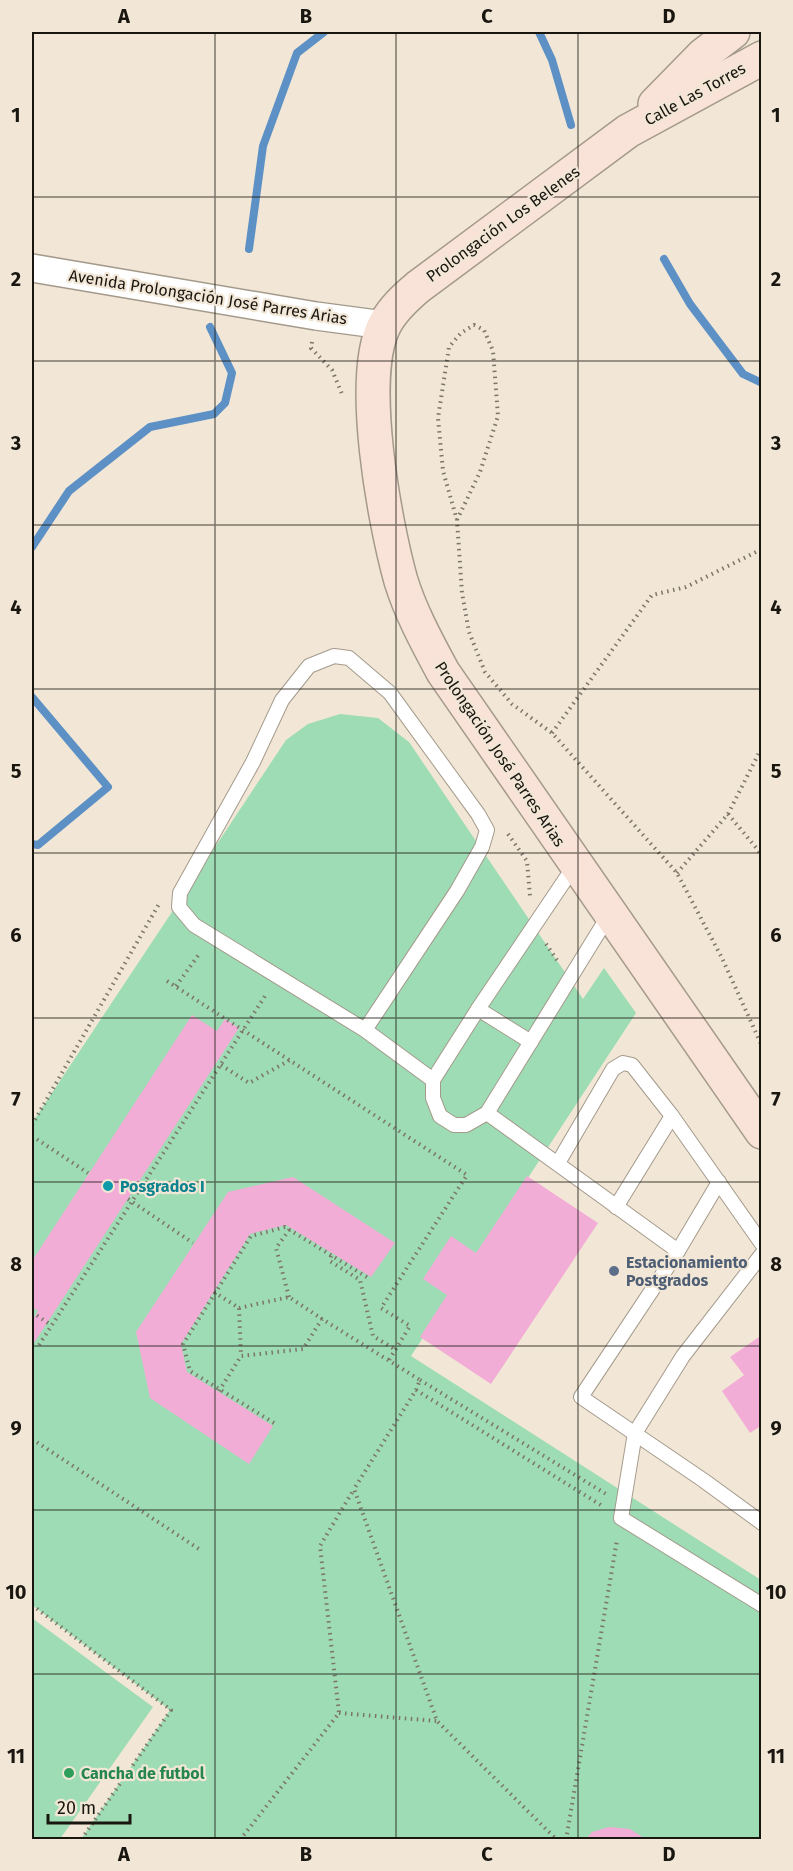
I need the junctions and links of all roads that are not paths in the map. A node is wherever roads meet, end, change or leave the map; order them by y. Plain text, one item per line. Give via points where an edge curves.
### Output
1 (733, 32) edge
2 (706, 56) edge
3 (762, 58) edge
4 (628, 131) joint
5 (32, 268) edge
6 (384, 325) junction
7 (575, 865) junction
8 (609, 915) junction
9 (478, 1009) junction
10 (365, 1030) junction
11 (531, 1042) junction
12 (433, 1080) junction
13 (487, 1113) junction
14 (672, 1116) junction
15 (762, 1132) edge
16 (558, 1163) junction
17 (719, 1182) junction
18 (616, 1207) junction
19 (762, 1244) edge
20 (678, 1251) junction
21 (762, 1254) edge
22 (635, 1433) junction
23 (762, 1523) edge
24 (762, 1605) edge

1 - 2 main road, Calle Las Torres
2 - 3 main road, Calle Las Torres
2 - 4 main road, Calle Las Torres
4 - 6 main road, Prolongación Los Belenes via 418,286 399,303
5 - 6 street, Avenida Prolongación José Parres Arias
6 - 7 main road, Prolongación José Parres Arias via 376,352 373,386 377,453 386,515 417,625 443,672
7 - 8 main road, Prolongación José Parres Arias
7 - 9 lane
8 - 11 lane
8 - 15 main road, Prolongación José Parres Arias
9 - 11 lane
9 - 12 lane
10 - 10 lane via 194,925 179,907 180,893 253,762 282,700 309,666 334,656 349,658 390,693 487,830 457,891
10 - 12 lane
11 - 13 lane
12 - 13 lane via 433,1098 440,1116 454,1125 466,1125
13 - 16 lane
14 - 16 lane via 632,1065 622,1063 613,1069
14 - 17 lane
14 - 18 lane
16 - 18 lane
17 - 19 lane
17 - 20 lane
18 - 20 lane
20 - 22 lane via 581,1397
21 - 22 lane via 683,1356
22 - 23 lane
22 - 24 lane via 622,1511

